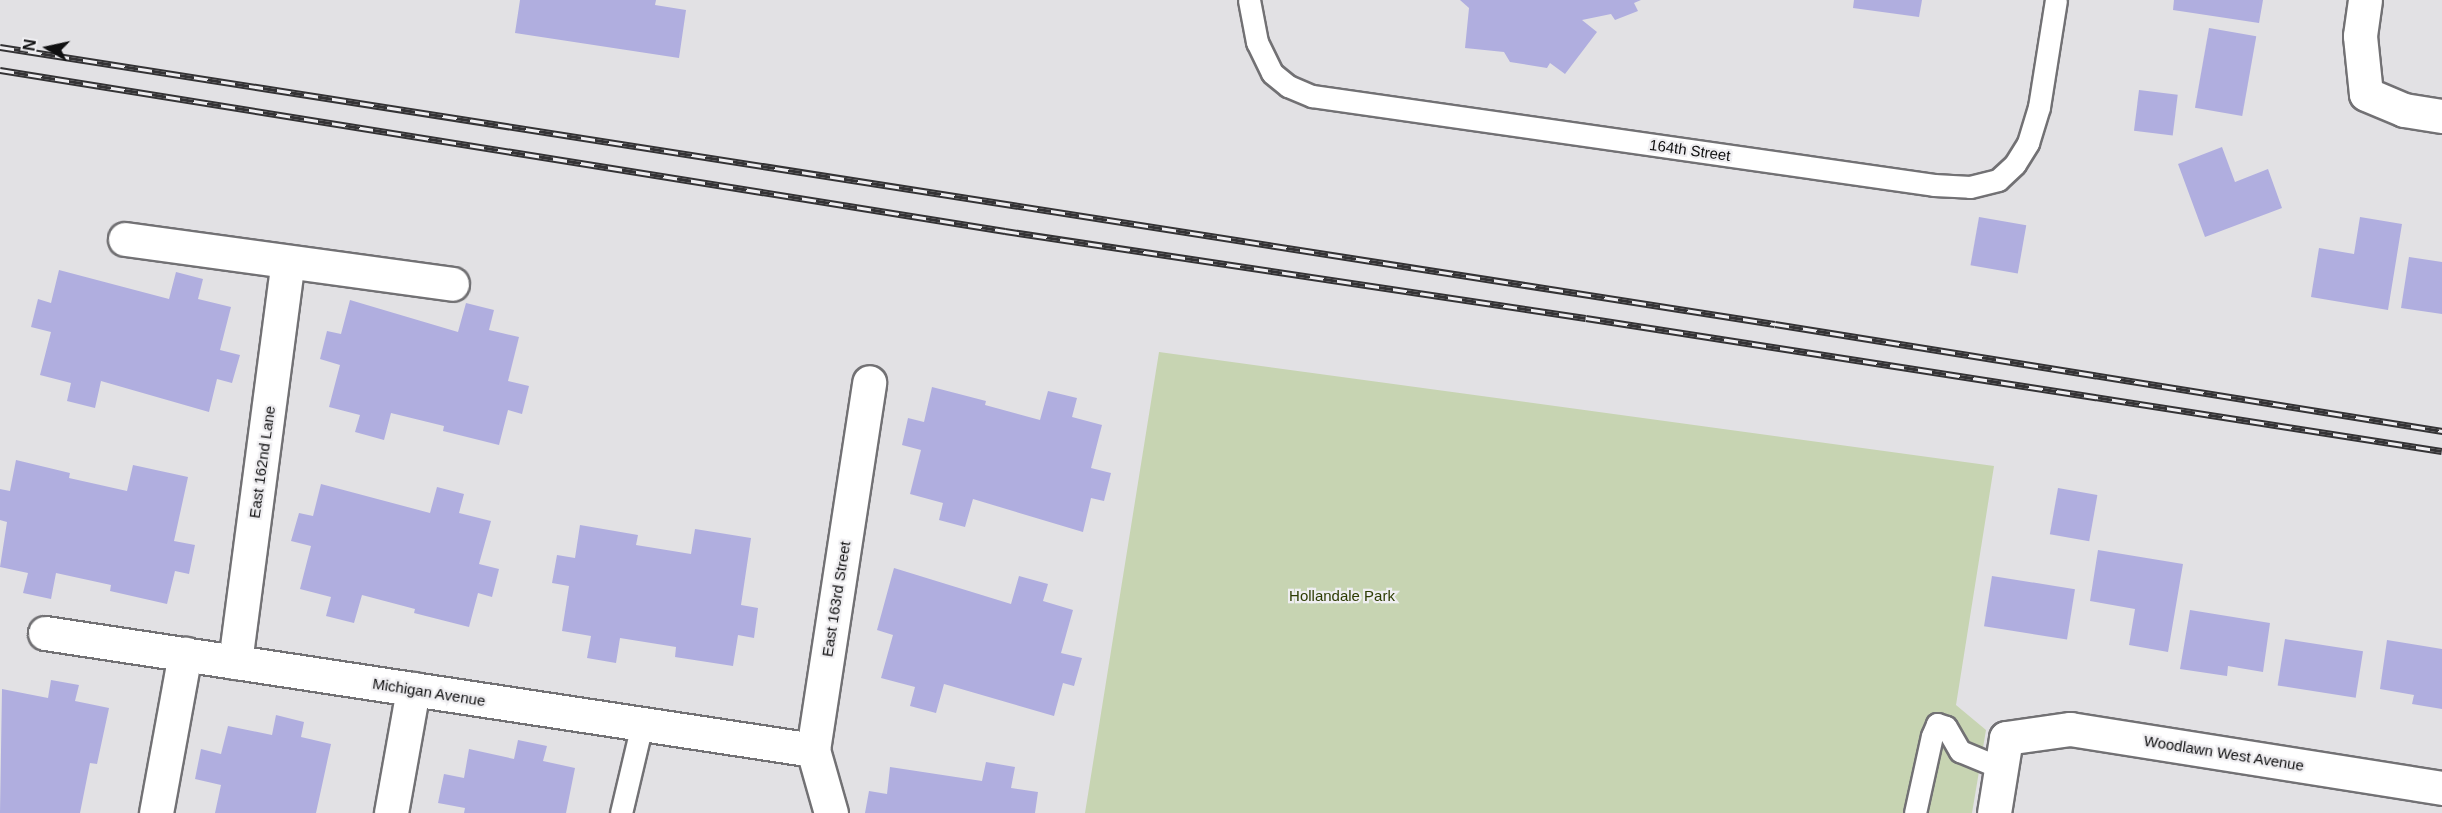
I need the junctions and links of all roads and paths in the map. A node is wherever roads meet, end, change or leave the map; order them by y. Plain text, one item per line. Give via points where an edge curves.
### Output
1 (1249, 0) edge
2 (2056, 0) edge
3 (2365, 0) edge
4 (2442, 116) edge
5 (125, 239) dead end
6 (288, 262) junction
7 (452, 284) dead end
8 (869, 382) dead end
9 (45, 633) dead end
10 (185, 654) junction
11 (235, 662) junction
12 (413, 689) junction
13 (642, 724) junction
14 (813, 750) junction
15 (2003, 753) junction
16 (2442, 788) edge
17 (156, 813) edge
18 (391, 813) edge
19 (621, 813) edge
20 (831, 813) edge
21 (1916, 813) edge
22 (1994, 813) edge

1 - 2 lane, 164th Street via 1257,42 1272,73 1288,86 1312,96 1970,187 1998,180 2015,164 2028,143 2039,107
3 - 4 street via 2360,36 2366,94 2404,110
5 - 6 street
6 - 7 street
6 - 11 street, East 162nd Lane
8 - 14 street, East 163rd Street
9 - 10 street, Michigan Avenue
10 - 11 street, Michigan Avenue
10 - 17 street
11 - 12 street, Michigan Avenue
12 - 13 street, Michigan Avenue
12 - 18 street
13 - 14 street, Michigan Avenue
13 - 19 lane
14 - 20 street, East 163rd Street
15 - 16 street, Woodlawn West Avenue via 2070,729
15 - 21 lane via 1960,751 1946,727 1937,723
15 - 22 street

